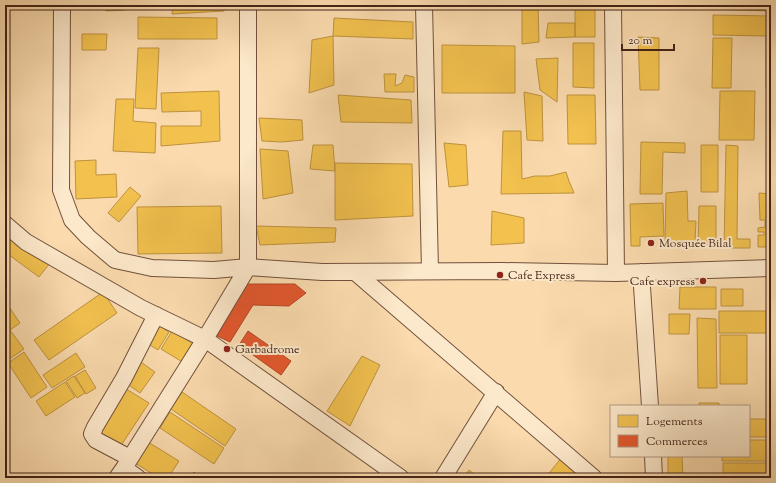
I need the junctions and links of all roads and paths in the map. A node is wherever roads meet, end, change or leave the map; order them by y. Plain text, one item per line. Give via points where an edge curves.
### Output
1 (62, 5) edge
2 (248, 5) edge
3 (424, 5) edge
4 (613, 5) edge
5 (5, 224) edge
6 (248, 267) junction
7 (771, 268) edge
8 (430, 271) junction
9 (355, 272) junction
10 (641, 272) junction
11 (616, 273) junction
12 (156, 315) junction
13 (205, 340) junction
14 (496, 392) junction
15 (650, 405) edge
16 (653, 457) edge
17 (124, 468) edge
18 (138, 478) edge
19 (401, 478) edge
20 (442, 478) edge
21 (594, 478) edge
22 (654, 478) edge

1 - 6 street via 61,190 72,220 115,260 152,268 214,270
2 - 6 street
3 - 8 street
4 - 11 street
5 - 12 street via 26,242
6 - 9 street
6 - 13 street
7 - 10 street
8 - 9 street
8 - 11 street
9 - 14 street
10 - 11 street
10 - 15 street
12 - 13 street
12 - 17 street via 92,434
13 - 17 street
13 - 19 street
14 - 20 street
14 - 21 street
16 - 22 street
17 - 18 street

